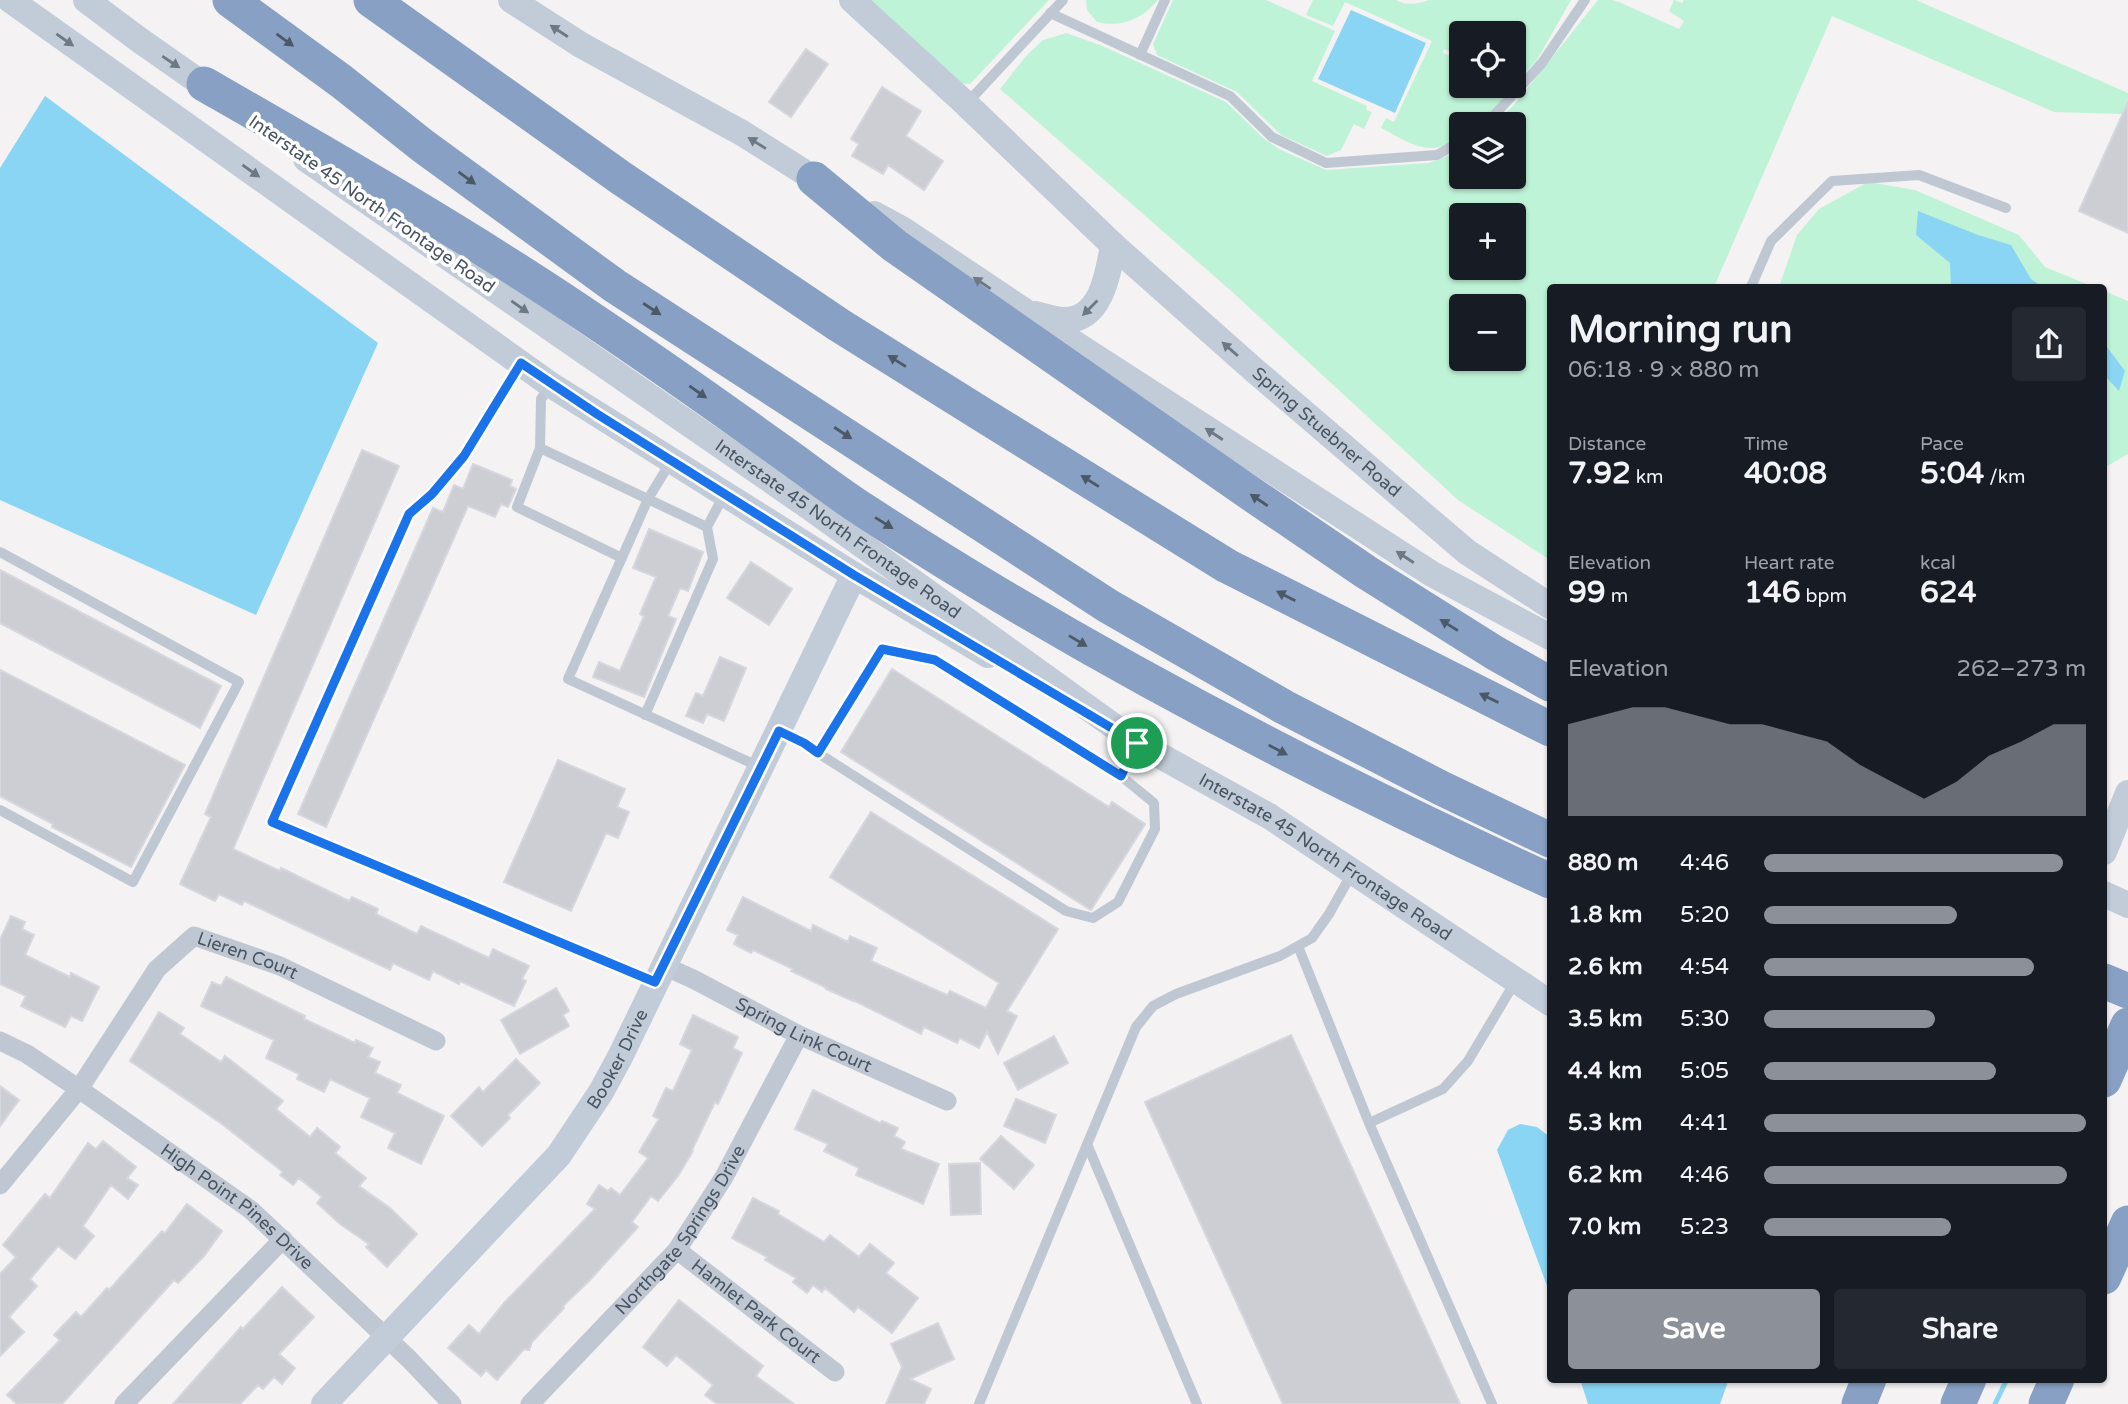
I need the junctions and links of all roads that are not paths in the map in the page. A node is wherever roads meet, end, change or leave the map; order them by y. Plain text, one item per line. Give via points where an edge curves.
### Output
1 (3, 0) edge
2 (10, 0) edge
3 (86, 0) edge
4 (230, 0) edge
5 (371, 0) edge
6 (511, 0) edge
7 (852, 0) edge
8 (1063, 0) edge
9 (1165, 0) edge
10 (1585, 0) edge
11 (0, 5) edge
12 (1050, 13) junction
13 (1140, 55) junction
14 (204, 84) junction
15 (966, 104) junction
16 (1497, 112) edge
17 (1449, 148) edge
18 (814, 180) junction
19 (2007, 208) dead end
20 (1113, 246) junction
21 (1752, 284) edge
22 (1026, 312) junction
23 (521, 363) junction
24 (551, 384) junction
25 (540, 448) junction
26 (671, 461) junction
27 (724, 494) junction
28 (648, 499) junction
29 (707, 527) junction
30 (0, 552) edge
31 (622, 558) junction
32 (854, 575) junction
33 (1547, 604) edge
34 (1547, 636) edge
35 (1547, 682) edge
36 (645, 715) junction
37 (1547, 727) edge
38 (779, 731) junction
39 (1137, 743) junction
40 (818, 753) junction
41 (761, 767) junction
42 (1121, 776) junction
43 (2128, 793) edge
44 (0, 810) edge
45 (2117, 820) junction
46 (1547, 839) edge
47 (2128, 844) edge
48 (2107, 845) edge
49 (1352, 872) junction
50 (1547, 880) edge
51 (2107, 895) edge
52 (2128, 905) edge
53 (1298, 946) junction
54 (659, 974) junction
55 (1516, 981) junction
56 (2107, 982) edge
57 (2128, 992) edge
58 (1547, 1001) edge
59 (2128, 1025) edge
60 (799, 1035) junction
61 (0, 1041) edge
62 (436, 1041) dead end
63 (2107, 1075) edge
64 (2107, 1084) edge
65 (79, 1089) junction
66 (2128, 1094) edge
67 (947, 1101) dead end
68 (1369, 1123) junction
69 (1087, 1144) junction
70 (0, 1185) edge
71 (2128, 1223) edge
72 (2107, 1238) edge
73 (283, 1239) junction
74 (2128, 1247) edge
75 (677, 1250) junction
76 (2107, 1270) edge
77 (387, 1337) junction
78 (835, 1373) dead end
79 (1867, 1383) edge
80 (1967, 1383) edge
81 (2055, 1383) edge
82 (124, 1404) edge
83 (324, 1404) edge
84 (452, 1404) edge
85 (530, 1404) edge
86 (979, 1404) edge
87 (1198, 1404) edge
88 (1492, 1404) edge
89 (1859, 1404) edge
90 (1958, 1404) edge
91 (2046, 1404) edge

1 - 11 lane
2 -> 23 main road
3 -> 14 main road, Interstate 45 North Frontage Road
4 -> 46 highway via 615,286 1108,606 1283,707
37 -> 5 highway via 1227,566 994,422 621,178
18 -> 6 main road via 742,133 581,45
7 - 15 main road, Spring Stuebner Road
8 - 12 lane
9 - 13 lane
10 - 16 lane via 1542,63
12 - 13 lane
12 - 15 lane
13 - 17 lane via 1230,96 1272,138 1326,163 1437,155
14 -> 39 main road, Interstate 45 North Frontage Road via 812,509
14 -> 50 highway via 461,234 579,310 863,509 1112,661 1292,758
15 - 20 main road, Spring Stuebner Road
22 -> 18 main road via 905,231
35 -> 18 highway via 1366,572 1255,497 895,246
19 - 21 lane via 1919,175 1832,181 1771,241
20 -> 22 main road via 1099,297 1085,314 1062,320
33 -> 20 main road, Spring Stuebner Road via 1466,552
34 -> 22 main road via 1432,574
23 - 24 main road
23 - 54 lane via 464,456 409,514 272,822
24 - 25 lane via 541,399
24 - 26 main road
25 - 28 lane
25 - 31 lane via 517,507
26 - 27 main road
26 - 28 lane
27 - 29 lane
27 - 32 main road
28 - 29 lane
28 - 31 lane
29 - 36 lane via 713,559
30 - 44 lane via 239,682 132,882
31 - 36 lane via 568,679
32 - 38 main road, Booker Drive
32 - 39 main road
36 - 41 lane
38 - 40 lane
38 - 41 main road, Booker Drive
39 - 42 lane
39 - 49 main road, Interstate 45 North Frontage Road via 1269,816
40 - 42 lane via 882,649 935,660
40 - 42 lane via 1066,911 1093,918 1118,902 1155,830 1154,803
41 - 54 main road, Booker Drive
43 - 45 main road
45 - 47 main road
45 - 48 main road
49 - 53 lane via 1312,938
49 - 55 main road, Interstate 45 North Frontage Road
51 - 52 main road
53 - 68 lane
53 - 69 lane via 1153,1006 1136,1027
54 - 60 street, Spring Link Court via 693,979
54 - 77 main road, Booker Drive via 601,1093 559,1155
55 - 58 main road, Interstate 45 North Frontage Road
55 - 68 lane via 1468,1061 1443,1089
56 - 57 highway
59 - 63 highway
60 - 67 street, Spring Link Court
60 - 75 street, Northgate Springs Drive via 724,1177
61 - 65 street, High Point Pines Drive
62 - 65 street, Lieren Court via 280,966 194,936 158,969
64 - 66 highway
65 - 70 street
65 - 73 street, High Point Pines Drive via 251,1210
68 - 88 lane
69 - 86 lane
69 - 87 lane
71 - 76 highway
72 - 74 main road
73 - 77 street, High Point Pines Drive
73 - 82 street
75 - 78 street, Hamlet Park Court
75 - 85 street, Northgate Springs Drive
77 - 83 main road, Booker Drive
77 - 84 street, High Point Pines Drive
79 - 89 highway
80 - 90 highway
81 - 91 highway

